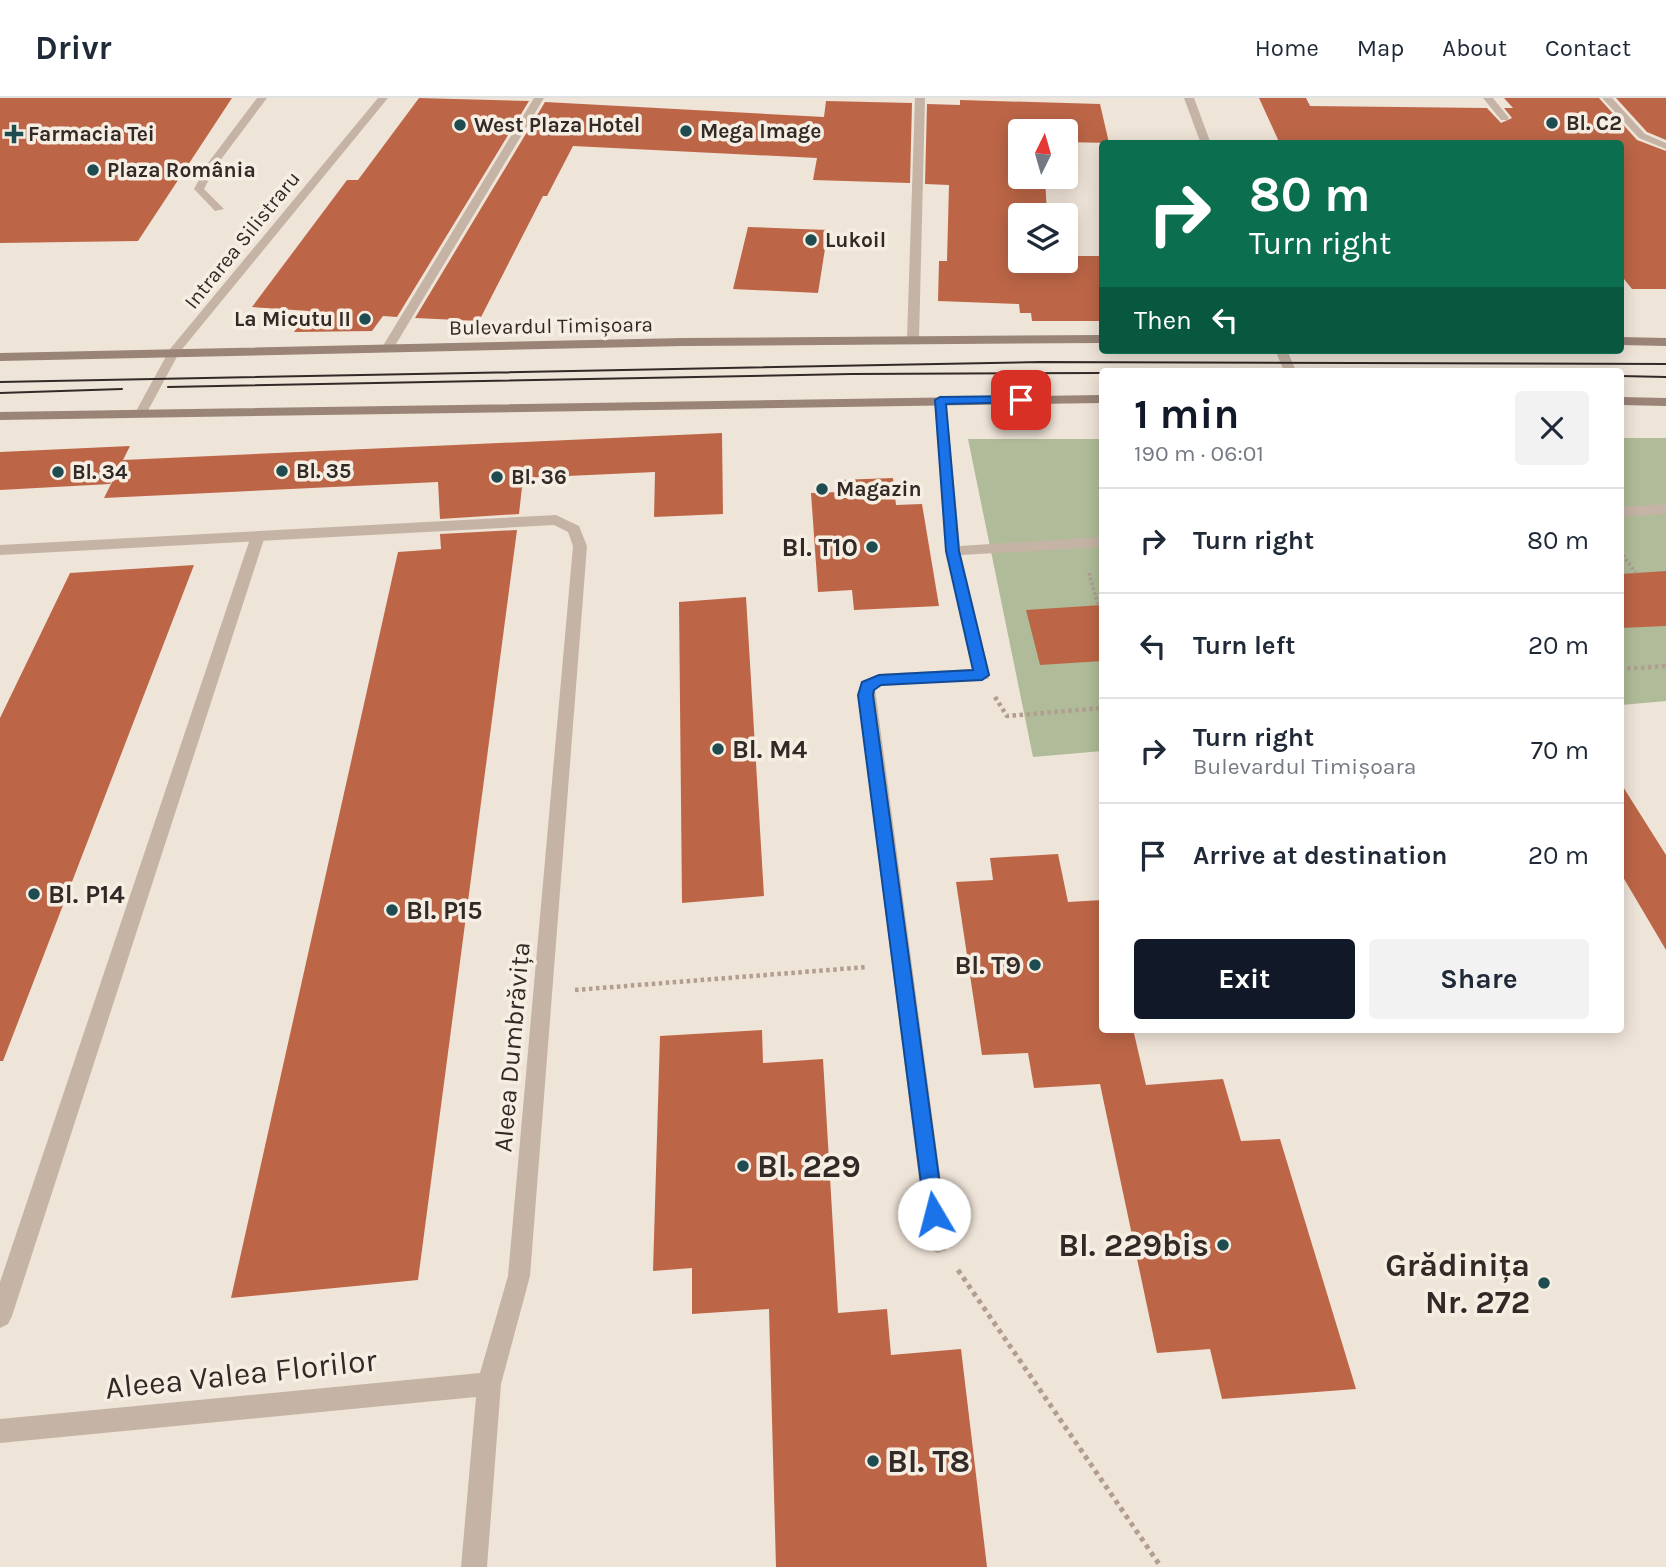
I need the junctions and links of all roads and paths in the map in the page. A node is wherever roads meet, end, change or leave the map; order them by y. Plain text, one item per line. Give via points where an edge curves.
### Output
1 (262, 98) edge
2 (383, 98) edge
3 (539, 98) edge
4 (920, 98) edge
5 (1189, 98) edge
6 (1488, 98) edge
7 (1607, 98) edge
8 (1504, 118) dead end
9 (1205, 140) edge
10 (1666, 146) edge
11 (219, 209) dead end
12 (1099, 339) edge
13 (913, 340) junction
14 (1624, 341) edge
15 (1666, 342) edge
16 (387, 349) junction
17 (174, 352) junction
18 (0, 357) edge
19 (1099, 399) edge
20 (940, 400) junction
21 (1624, 401) edge
22 (1666, 402) edge
23 (141, 413) junction
24 (0, 416) edge
25 (1666, 509) edge
26 (1624, 512) edge
27 (258, 536) junction
28 (1099, 542) edge
29 (0, 550) edge
30 (953, 551) junction
31 (1624, 556) edge
32 (1636, 573) dead end
33 (1666, 666) edge
34 (1624, 669) edge
35 (982, 675) junction
36 (1099, 709) edge
37 (901, 964) junction
38 (543, 992) junction
39 (938, 1242) joint
40 (0, 1316) edge
41 (489, 1384) junction
42 (0, 1431) edge
43 (474, 1567) edge
44 (1161, 1567) edge

1 - 11 street via 211,164 200,188
2 - 17 street, Intrarea Silistraru
3 - 16 street
4 - 13 street
5 - 9 street
6 - 8 street
7 - 10 street via 1642,136
12 - 13 main road, Bulevardul Timișoara
13 - 16 main road, Bulevardul Timișoara
14 - 15 main road
16 - 17 main road, Bulevardul Timișoara
17 - 18 main road, Bulevardul Timișoara
17 - 23 street, Intrarea Silistraru
19 - 20 main road
20 - 23 main road
20 - 30 street
21 - 22 main road
23 - 24 main road
25 - 26 street
27 - 29 street
27 - 38 street, Aleea Dumbrăvița via 556,520 574,529 580,546
27 - 40 street
28 - 30 street
30 - 35 street
31 - 32 path
33 - 34 path
35 - 36 path via 1007,716
35 - 37 street via 879,680 867,686
37 - 38 path
37 - 39 street
38 - 41 street, Aleea Dumbrăvița via 519,1276
39 - 44 path
41 - 42 street, Aleea Valea Florilor
41 - 43 street, Aleea Dumbrăvița

